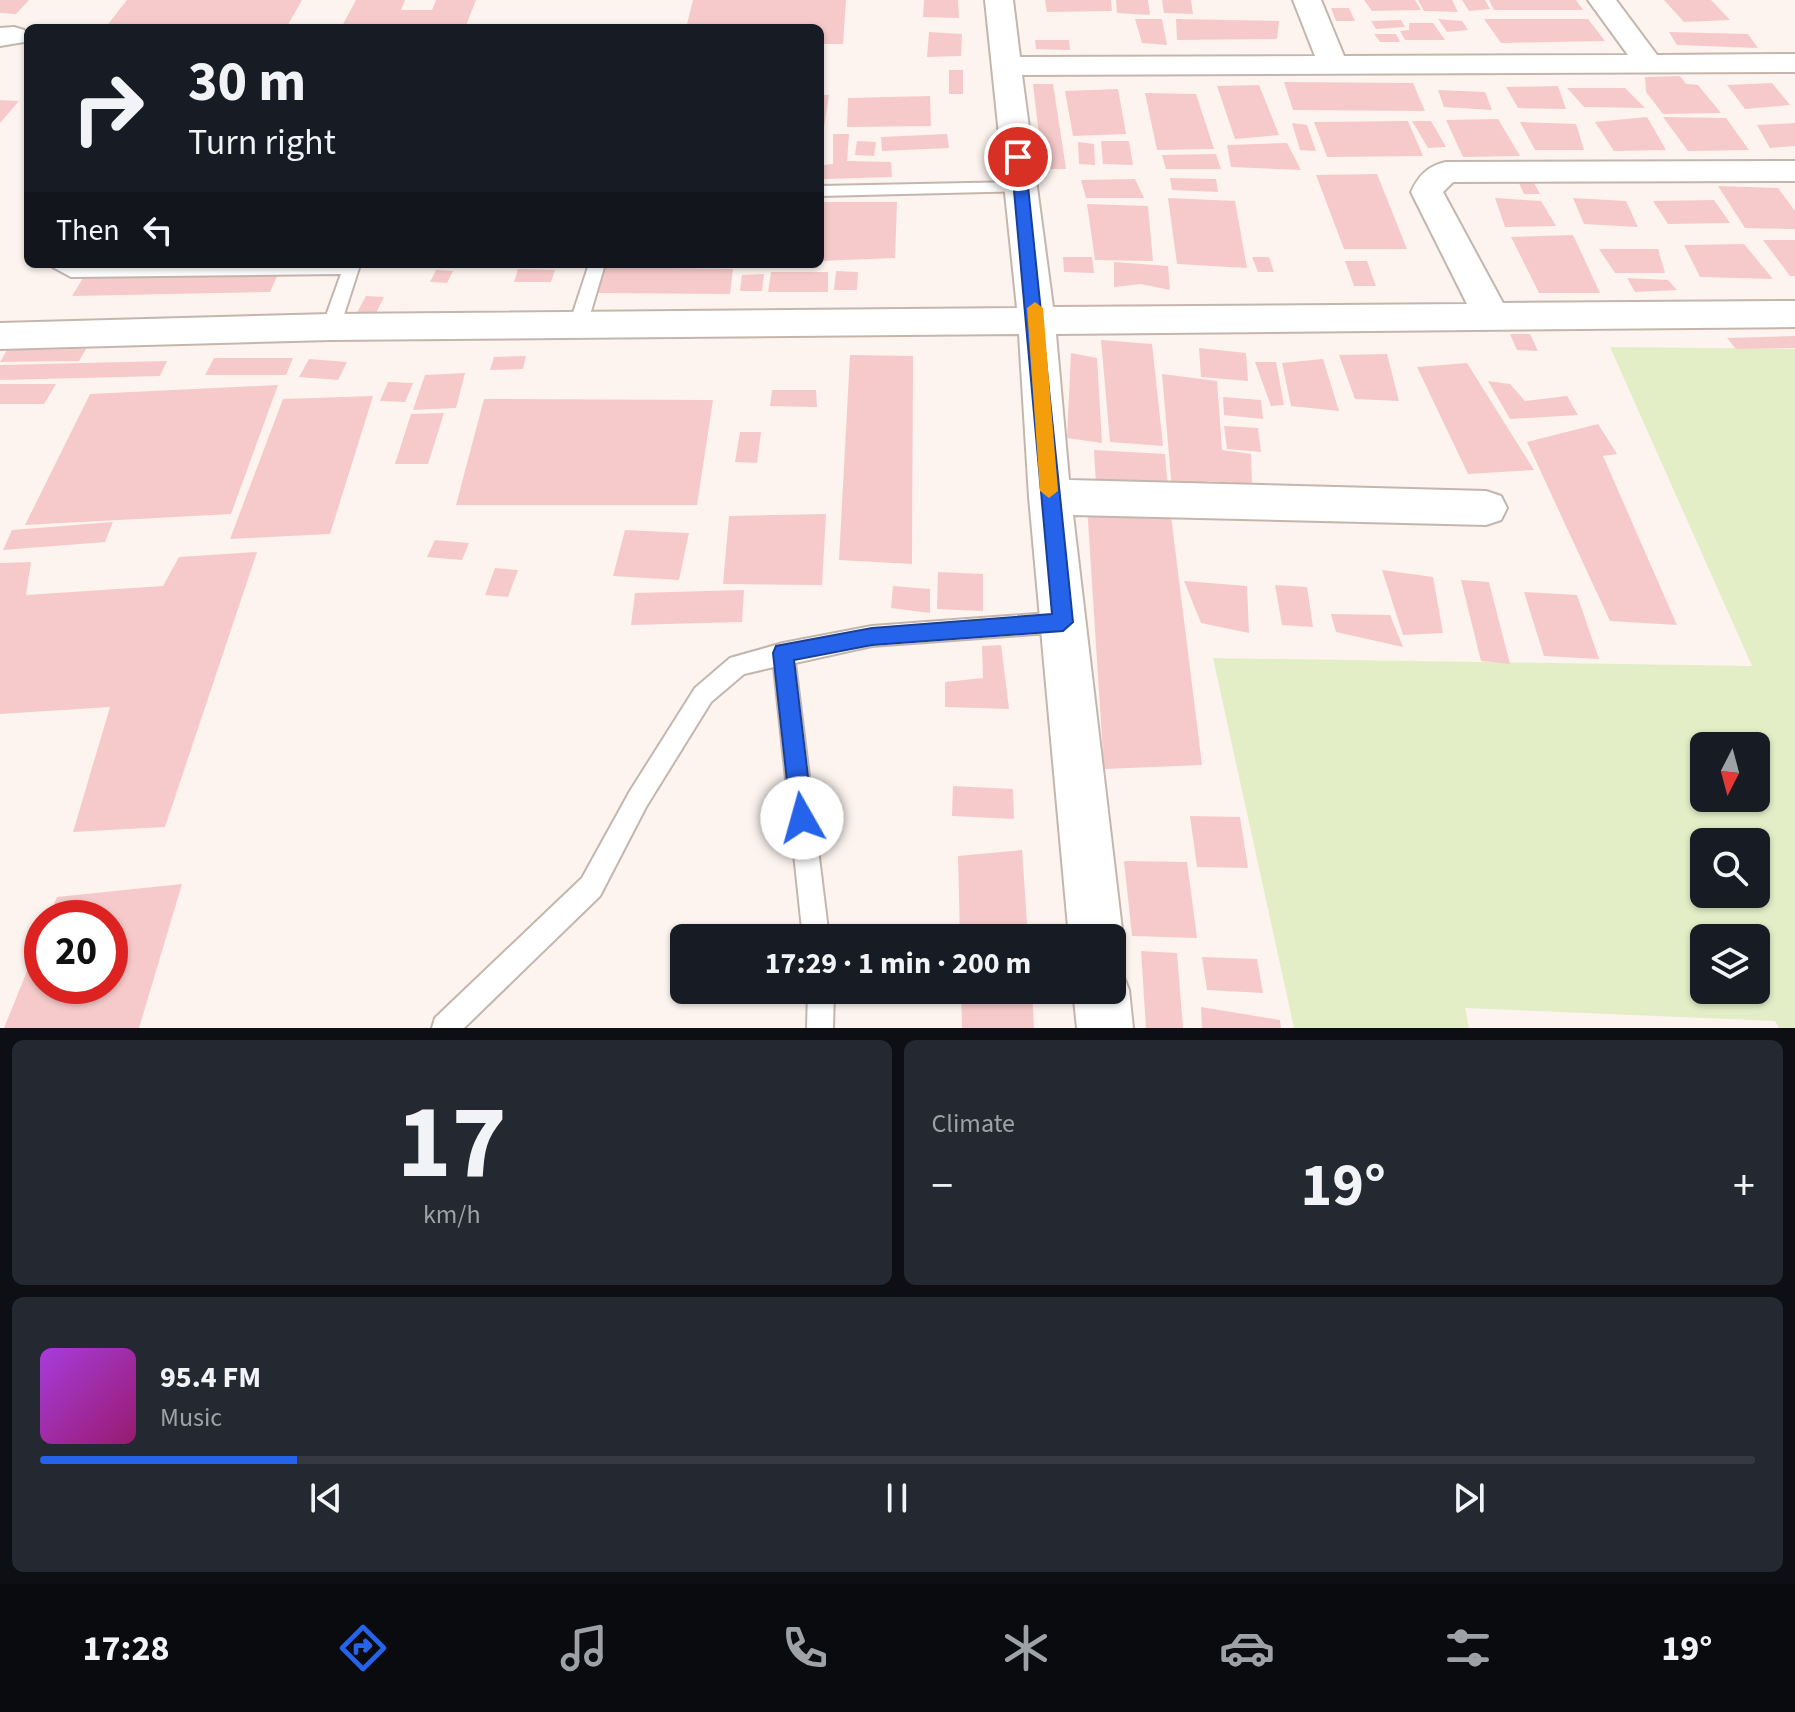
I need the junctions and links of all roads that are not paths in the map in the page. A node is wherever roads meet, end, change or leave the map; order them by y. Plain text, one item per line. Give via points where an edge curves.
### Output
1 (999, 0) edge
2 (1307, 0) edge
3 (1602, 0) edge
4 (1795, 63) edge
5 (1649, 64) junction
6 (1009, 66) junction
7 (1333, 66) junction
8 (1795, 171) edge
9 (1021, 187) junction
10 (824, 191) edge
11 (64, 268) edge
12 (238, 268) edge
13 (349, 268) edge
14 (596, 268) edge
15 (1795, 314) edge
16 (1491, 315) junction
17 (1036, 319) junction
18 (578, 325) junction
19 (331, 327) junction
20 (0, 336) edge
21 (1050, 497) junction
22 (1486, 508) dead end
23 (1063, 622) junction
24 (783, 653) junction
25 (814, 924) edge
26 (1095, 924) edge
27 (821, 1004) edge
28 (1102, 1004) edge
29 (445, 1028) edge
30 (820, 1028) edge
31 (1105, 1028) edge

1 - 6 street
2 - 7 street
3 - 5 street
4 - 5 street
5 - 7 street
6 - 7 street
6 - 9 street
8 - 16 street via 1446,172 1427,192
9 - 10 lane
9 - 17 street
11 - 12 lane
13 - 19 lane
14 - 18 lane
15 - 16 street
16 - 17 street
17 - 18 street
17 - 21 street
18 - 19 street
19 - 20 street
21 - 22 street
21 - 23 street
23 - 24 lane via 872,636
23 - 26 street
24 - 25 lane
24 - 29 lane via 738,665 703,695 591,887
27 - 30 lane
28 - 31 street

